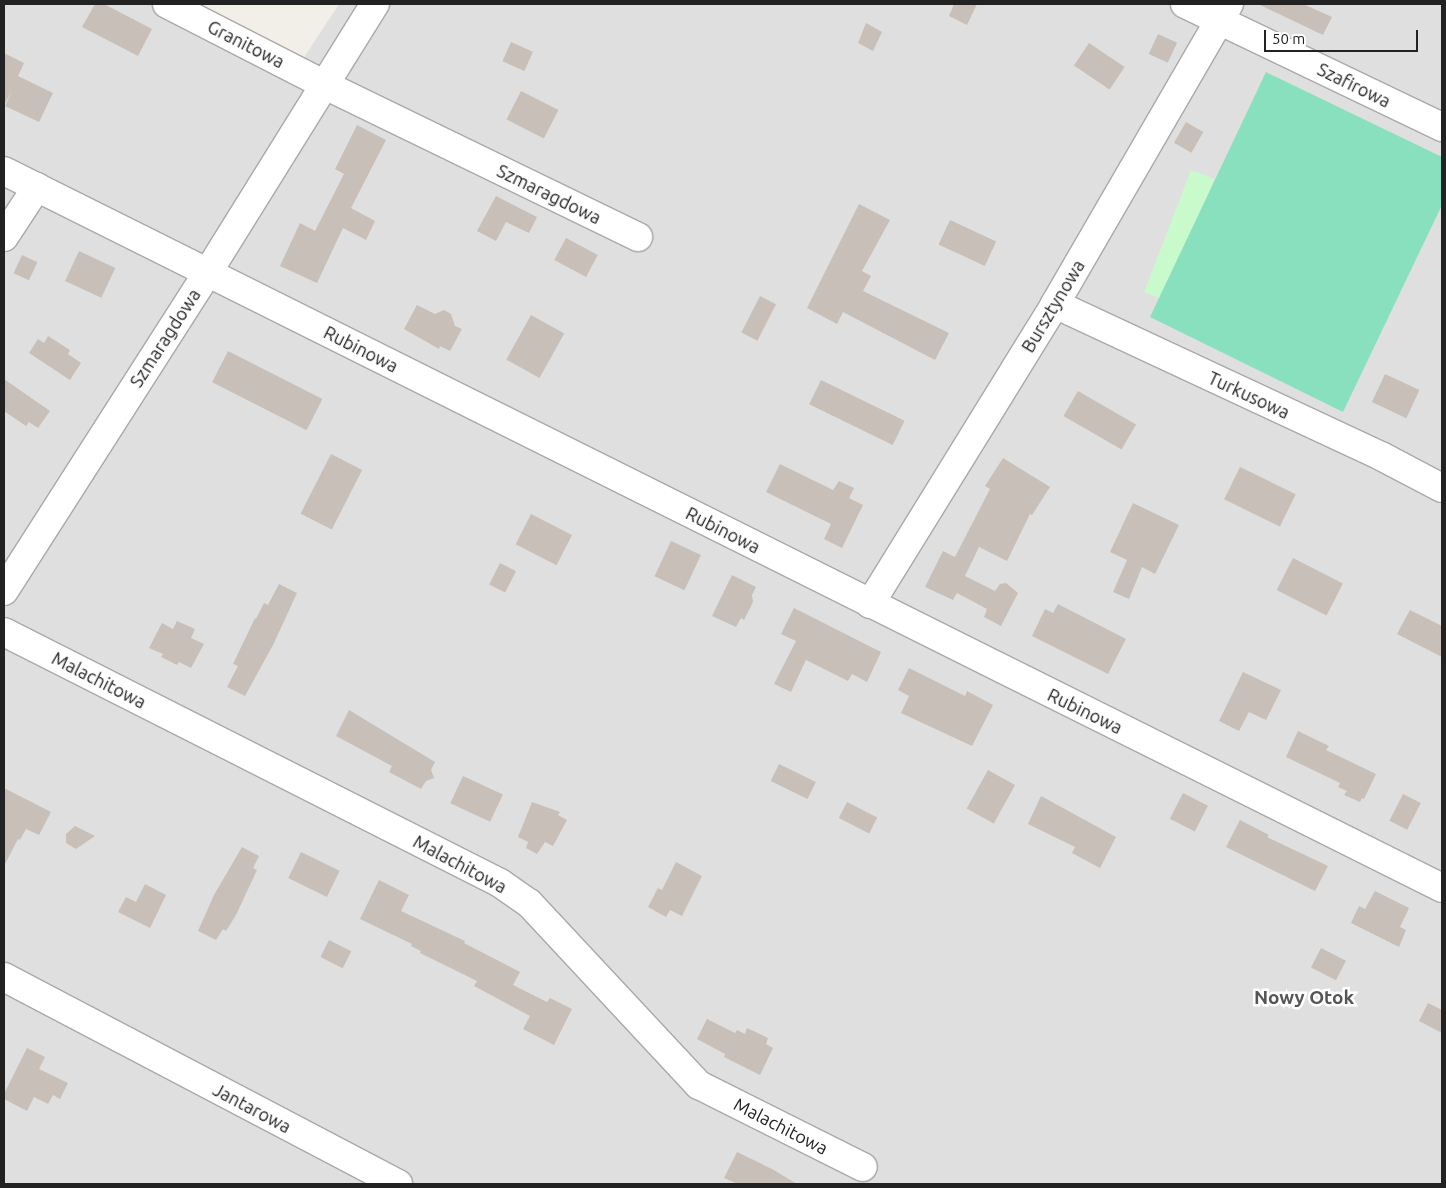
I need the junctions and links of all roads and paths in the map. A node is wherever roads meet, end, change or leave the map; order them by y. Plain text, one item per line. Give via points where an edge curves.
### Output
1 (167, 4) edge
2 (375, 4) edge
3 (1185, 4) edge
4 (1225, 12) edge
5 (325, 85) junction
6 (1442, 127) edge
7 (4, 171) edge
8 (37, 187) junction
9 (4, 236) edge
10 (638, 237) dead end
11 (208, 272) junction
12 (1055, 304) junction
13 (1442, 488) edge
14 (4, 591) edge
15 (870, 604) junction
16 (4, 632) edge
17 (1442, 888) edge
18 (4, 977) edge
19 (862, 1167) dead end
20 (398, 1184) edge

1 - 5 street, Granitowa
2 - 5 street, Szmaragdowa
3 - 4 street, Szafirowa
4 - 6 street, Szafirowa
4 - 12 street, Bursztynowa
5 - 10 street, Szmaragdowa
5 - 11 street, Szmaragdowa
7 - 8 street, Rubinowa
8 - 9 street
8 - 11 street, Rubinowa
11 - 14 street, Szmaragdowa
11 - 15 street, Rubinowa
12 - 13 street, Turkusowa via 1381,456
12 - 15 street, Bursztynowa
15 - 17 street, Rubinowa
16 - 19 street, Malachitowa via 500,883 529,903 699,1084
18 - 20 street, Jantarowa

